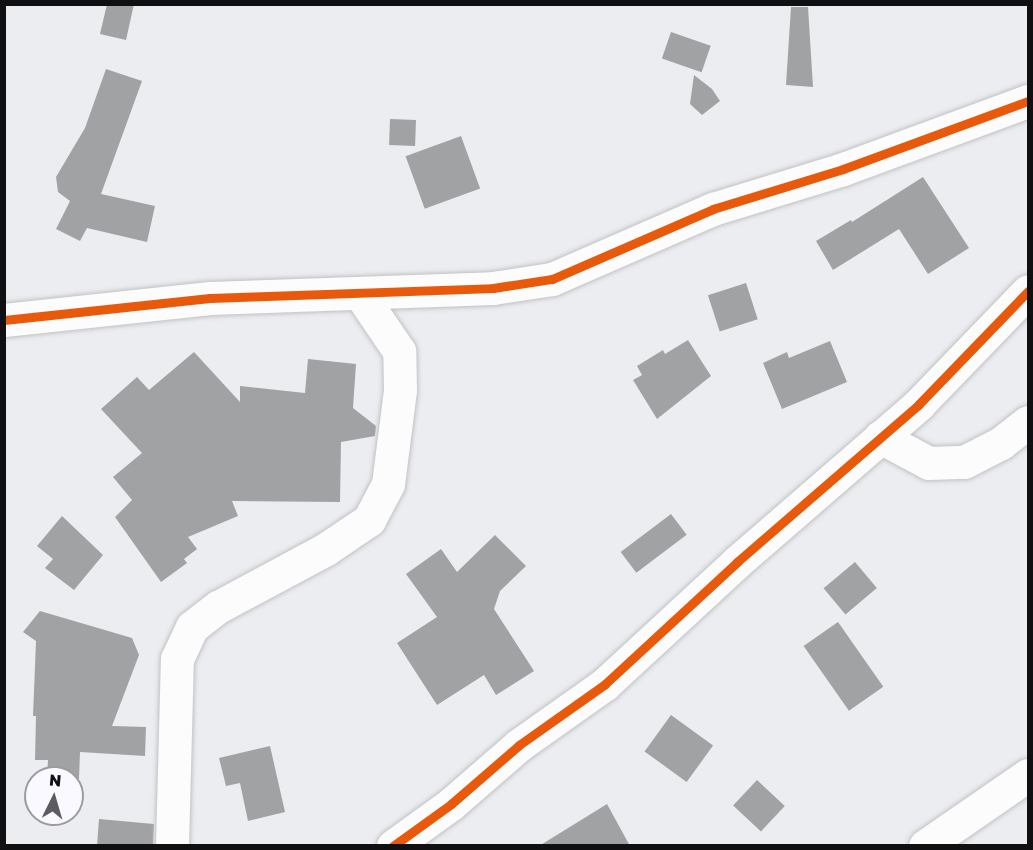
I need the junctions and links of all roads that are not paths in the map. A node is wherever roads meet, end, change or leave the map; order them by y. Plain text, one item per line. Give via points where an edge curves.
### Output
1 (1029, 101) edge
2 (1029, 291) edge
3 (361, 295) junction
4 (4, 320) edge
5 (1029, 422) edge
6 (880, 437) junction
7 (1029, 775) edge
8 (931, 844) edge
9 (172, 846) edge
10 (393, 846) edge

1 - 3 street via 843,169 713,209 552,279 493,288
2 - 6 street via 918,405
3 - 4 street via 210,298
3 - 9 street via 399,351 399,401 388,484 369,520 326,549 218,607 192,627 177,659
5 - 6 street via 1001,443 964,462 929,463
6 - 10 street via 605,684 519,745 452,804
7 - 8 street

